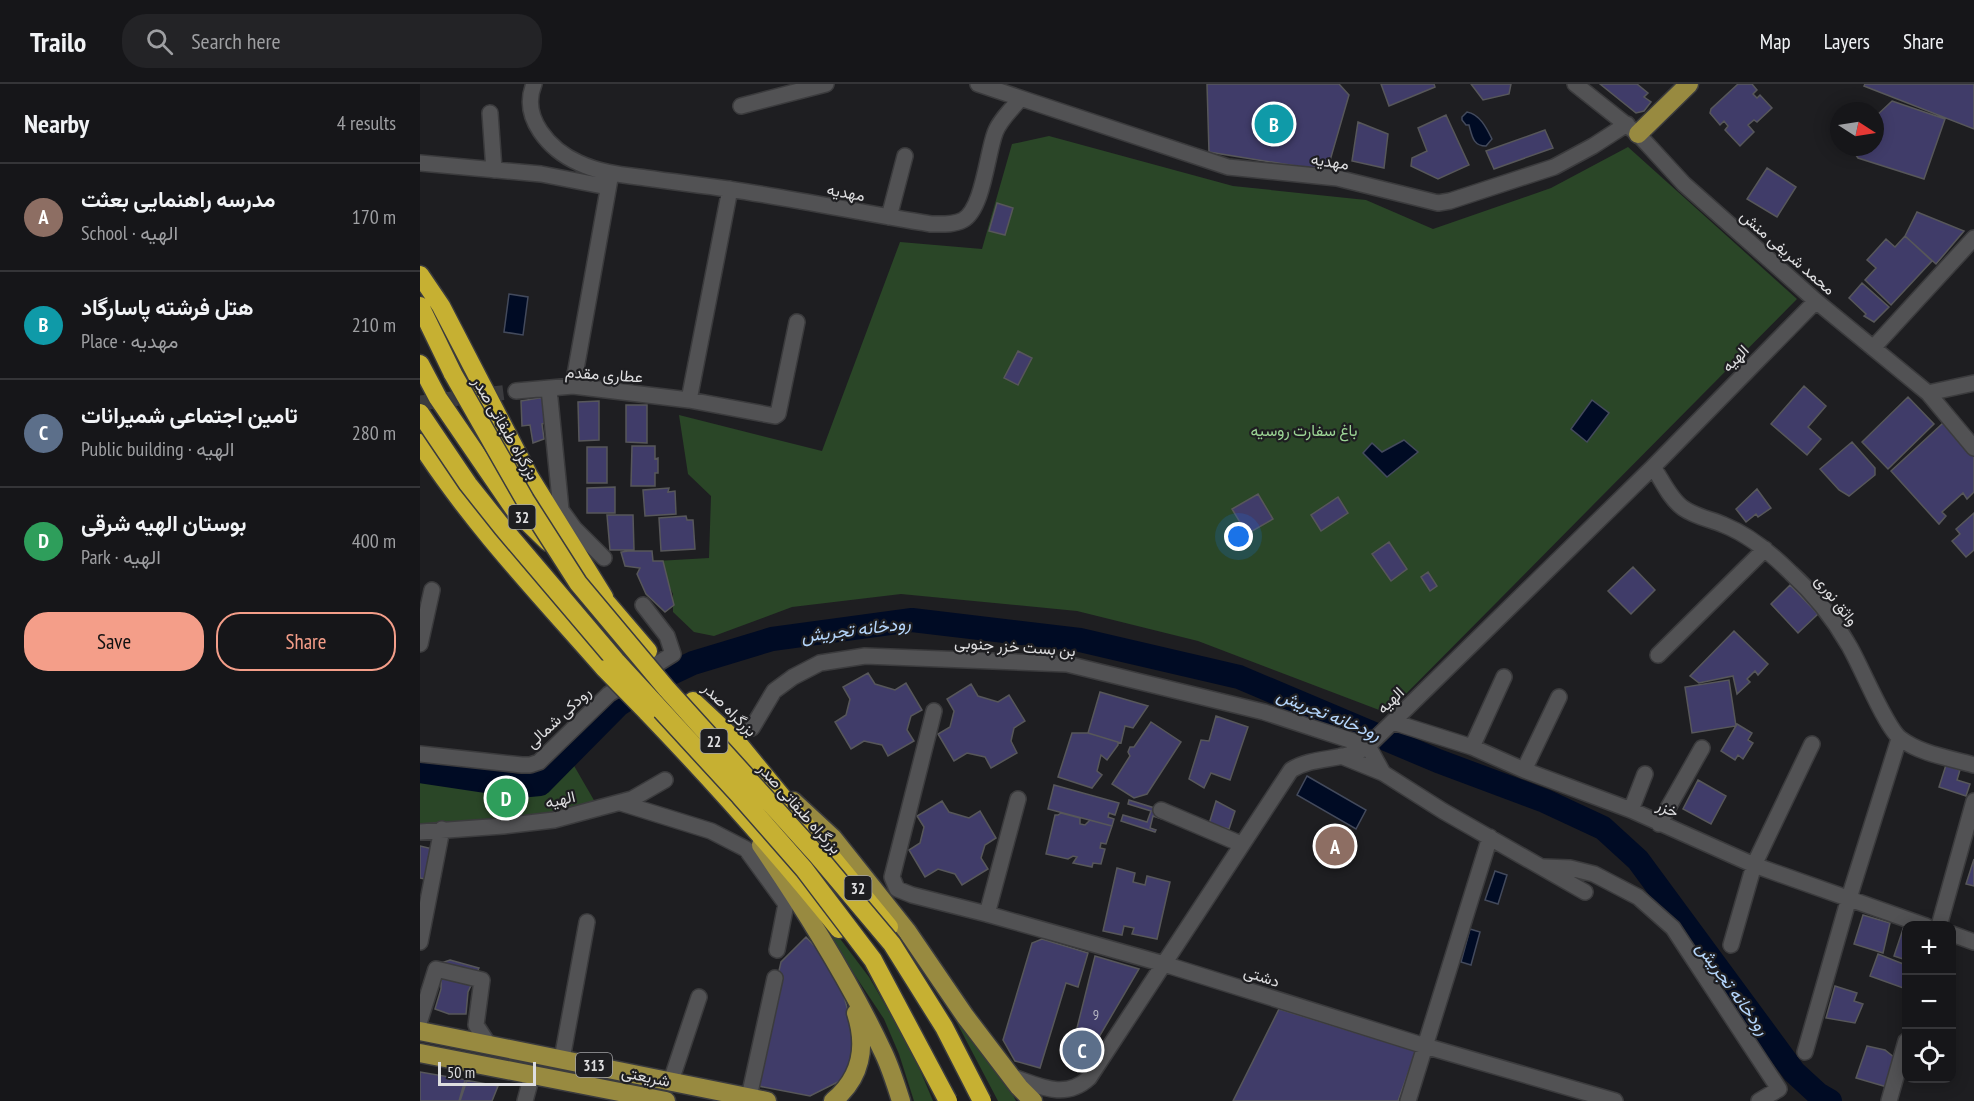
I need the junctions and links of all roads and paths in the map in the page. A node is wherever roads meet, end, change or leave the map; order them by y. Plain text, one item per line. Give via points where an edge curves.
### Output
1 (534, 84) edge
2 (826, 84) edge
3 (978, 84) edge
4 (1575, 84) edge
5 (1689, 84) edge
6 (1020, 99) junction
7 (741, 106) dead end
8 (490, 113) dead end
9 (1633, 129) junction
10 (905, 156) dead end
11 (420, 163) edge
12 (494, 170) junction
13 (610, 180) junction
14 (730, 189) junction
15 (889, 218) junction
16 (1974, 238) edge
17 (420, 275) edge
18 (1816, 301) junction
19 (420, 306) edge
20 (797, 322) dead end
21 (420, 326) edge
22 (1873, 348) junction
23 (441, 351) junction
24 (420, 364) edge
25 (1974, 383) edge
26 (573, 386) junction
27 (549, 389) junction
28 (516, 391) tunnel mouth
29 (1928, 393) junction
30 (689, 400) junction
31 (420, 413) edge
32 (420, 443) edge
33 (1974, 448) edge
34 (1653, 467) junction
35 (1765, 549) junction
36 (604, 558) dead end
37 (432, 590) dead end
38 (604, 597) junction
39 (643, 604) dead end
40 (420, 644) edge
41 (1658, 655) dead end
42 (1504, 677) dead end
43 (1559, 697) dead end
44 (933, 711) dead end
45 (1394, 723) junction
46 (752, 728) dead end
47 (1899, 739) junction
48 (1812, 744) dead end
49 (1369, 746) junction
50 (1472, 747) junction
51 (1702, 748) dead end
52 (420, 754) edge
53 (1341, 756) junction
54 (1974, 765) edge
55 (1524, 770) junction
56 (761, 771) junction
57 (1383, 774) junction
58 (1645, 774) dead end
59 (665, 780) dead end
60 (1018, 799) dead end
61 (1974, 801) edge
62 (621, 803) junction
63 (733, 804) junction
64 (1161, 810) dead end
65 (1631, 810) junction
66 (1659, 824) junction
67 (442, 829) junction
68 (420, 832) edge
69 (1490, 837) junction
70 (1241, 844) junction
71 (1754, 865) junction
72 (1541, 866) junction
73 (1585, 892) dead end
74 (1849, 898) junction
75 (987, 914) junction
76 (1912, 921) edge
77 (1940, 921) edge
78 (587, 922) dead end
79 (1956, 935) edge
80 (420, 942) edge
81 (1974, 942) edge
82 (1731, 945) dead end
83 (777, 950) dead end
84 (1164, 964) junction
85 (775, 978) dead end
86 (846, 983) junction
87 (699, 997) dead end
88 (420, 1020) edge
89 (420, 1031) edge
90 (489, 1045) junction
91 (1425, 1046) junction
92 (1805, 1052) dead end
93 (420, 1053) edge
94 (1902, 1056) edge
95 (562, 1059) junction
96 (532, 1075) junction
97 (671, 1081) junction
98 (1018, 1088) edge
99 (758, 1099) edge
100 (525, 1101) edge
101 (666, 1101) edge
102 (833, 1101) edge
103 (901, 1101) edge
104 (946, 1101) edge
105 (984, 1101) edge
106 (1033, 1101) edge
107 (1408, 1101) edge
108 (1615, 1101) edge
109 (1759, 1101) edge
110 (1890, 1101) edge

1 - 13 street via 533,117 549,143
2 - 7 street
3 - 6 street, مهدیه
4 - 9 street, محمد شریفی منش
5 - 9 main road
6 - 9 street, مهدیه via 1227,167 1336,178 1438,203 1554,167
6 - 15 street, مهدیه via 996,130 976,202 964,220 931,224
8 - 12 street
9 - 18 street, محمد شریفی منش via 1684,184
10 - 15 street
11 - 12 street
12 - 13 street
13 - 14 street, مهدیه
13 - 26 street
14 - 15 street, مهدیه
14 - 30 street
16 - 22 street
17 - 38 highway via 441,306 529,476
18 - 22 street, محمد شریفی منش
18 - 34 street, الهیه
19 - 23 highway, 22
20 - 30 street, عطاری مقدم via 778,414 771,417
21 - 23 highway
22 - 29 street, محمد شریفی منش
23 - 105 highway, بزرگراه طبقاتی صدر / 22, bridge via 525,500 578,583 892,944
24 - 38 highway, بزرگراه صدر / 32 via 438,398 514,509
25 - 29 street
26 - 27 street, عطاری مقدم
26 - 30 street, عطاری مقدم
27 - 28 street, عطاری مقدم
27 - 36 street via 561,510
29 - 33 street, محمد شریفی منش
31 - 104 highway, 22, bridge via 503,528 616,661 804,869 873,960
32 - 63 highway, 32, bridge via 489,536 605,669
34 - 35 street, واثق نوری via 1680,506 1695,516 1737,531
34 - 45 street, الهیه
35 - 41 street
35 - 47 street, واثق نوری via 1826,612 1848,644
37 - 40 street
38 - 56 highway, بزرگراه صدر / 32 via 693,701
39 - 52 street, رودکی شمالی via 667,636 673,654 609,694 546,756 530,765
42 - 50 street
43 - 55 street
44 - 75 street, دشتی via 892,877 897,889 912,895
45 - 49 street, الهیه
45 - 50 street, خزر
46 - 49 street, بن بست خزر جنوبی via 774,691 793,677 820,663 866,656 1067,664 1264,712
47 - 54 street
47 - 74 street
48 - 71 street
49 - 53 street, الهیه
49 - 57 street
50 - 55 street, خزر
51 - 66 street
53 - 57 street
53 - 70 street, الهیه via 1303,763 1291,770
55 - 65 street, خزر
56 - 98 main road via 833,838 907,931
56 - 105 highway, بزرگراه صدر / 32 via 898,939
57 - 69 street
58 - 65 street
59 - 62 street, الهیه
60 - 75 street
61 - 77 street
62 - 67 street, الهیه via 540,822
62 - 83 street via 711,831 746,849 786,904
63 - 86 main road
63 - 104 highway, 32 via 868,965
64 - 70 street
65 - 66 street, خزر
66 - 71 street, خزر
67 - 68 street, الهیه
67 - 80 street
69 - 72 street
69 - 91 street
70 - 84 street, الهیه
71 - 74 street, خزر
71 - 82 street
72 - 73 street
72 - 109 street via 1594,874 1638,897 1673,928 1779,1089
74 - 76 street, خزر
74 - 92 street
75 - 84 street, دشتی
78 - 95 street
79 - 81 street
84 - 91 street, دشتی
84 - 98 street, الهیه via 1081,1086 1060,1091
85 - 99 street
86 - 102 main road via 858,1018 859,1063 853,1081
86 - 103 main road via 885,1055
87 - 97 street
88 - 90 street via 436,969 482,980 476,1025
89 - 90 main road, شریعتی / 313
90 - 95 main road, شریعتی / 313
91 - 107 street
91 - 108 street, دشتی
93 - 96 main road, شریعتی / 313
94 - 110 street
95 - 97 main road, شریعتی / 313
96 - 100 street
96 - 101 main road, شریعتی / 313
97 - 99 main road, شریعتی / 313
98 - 106 main road

